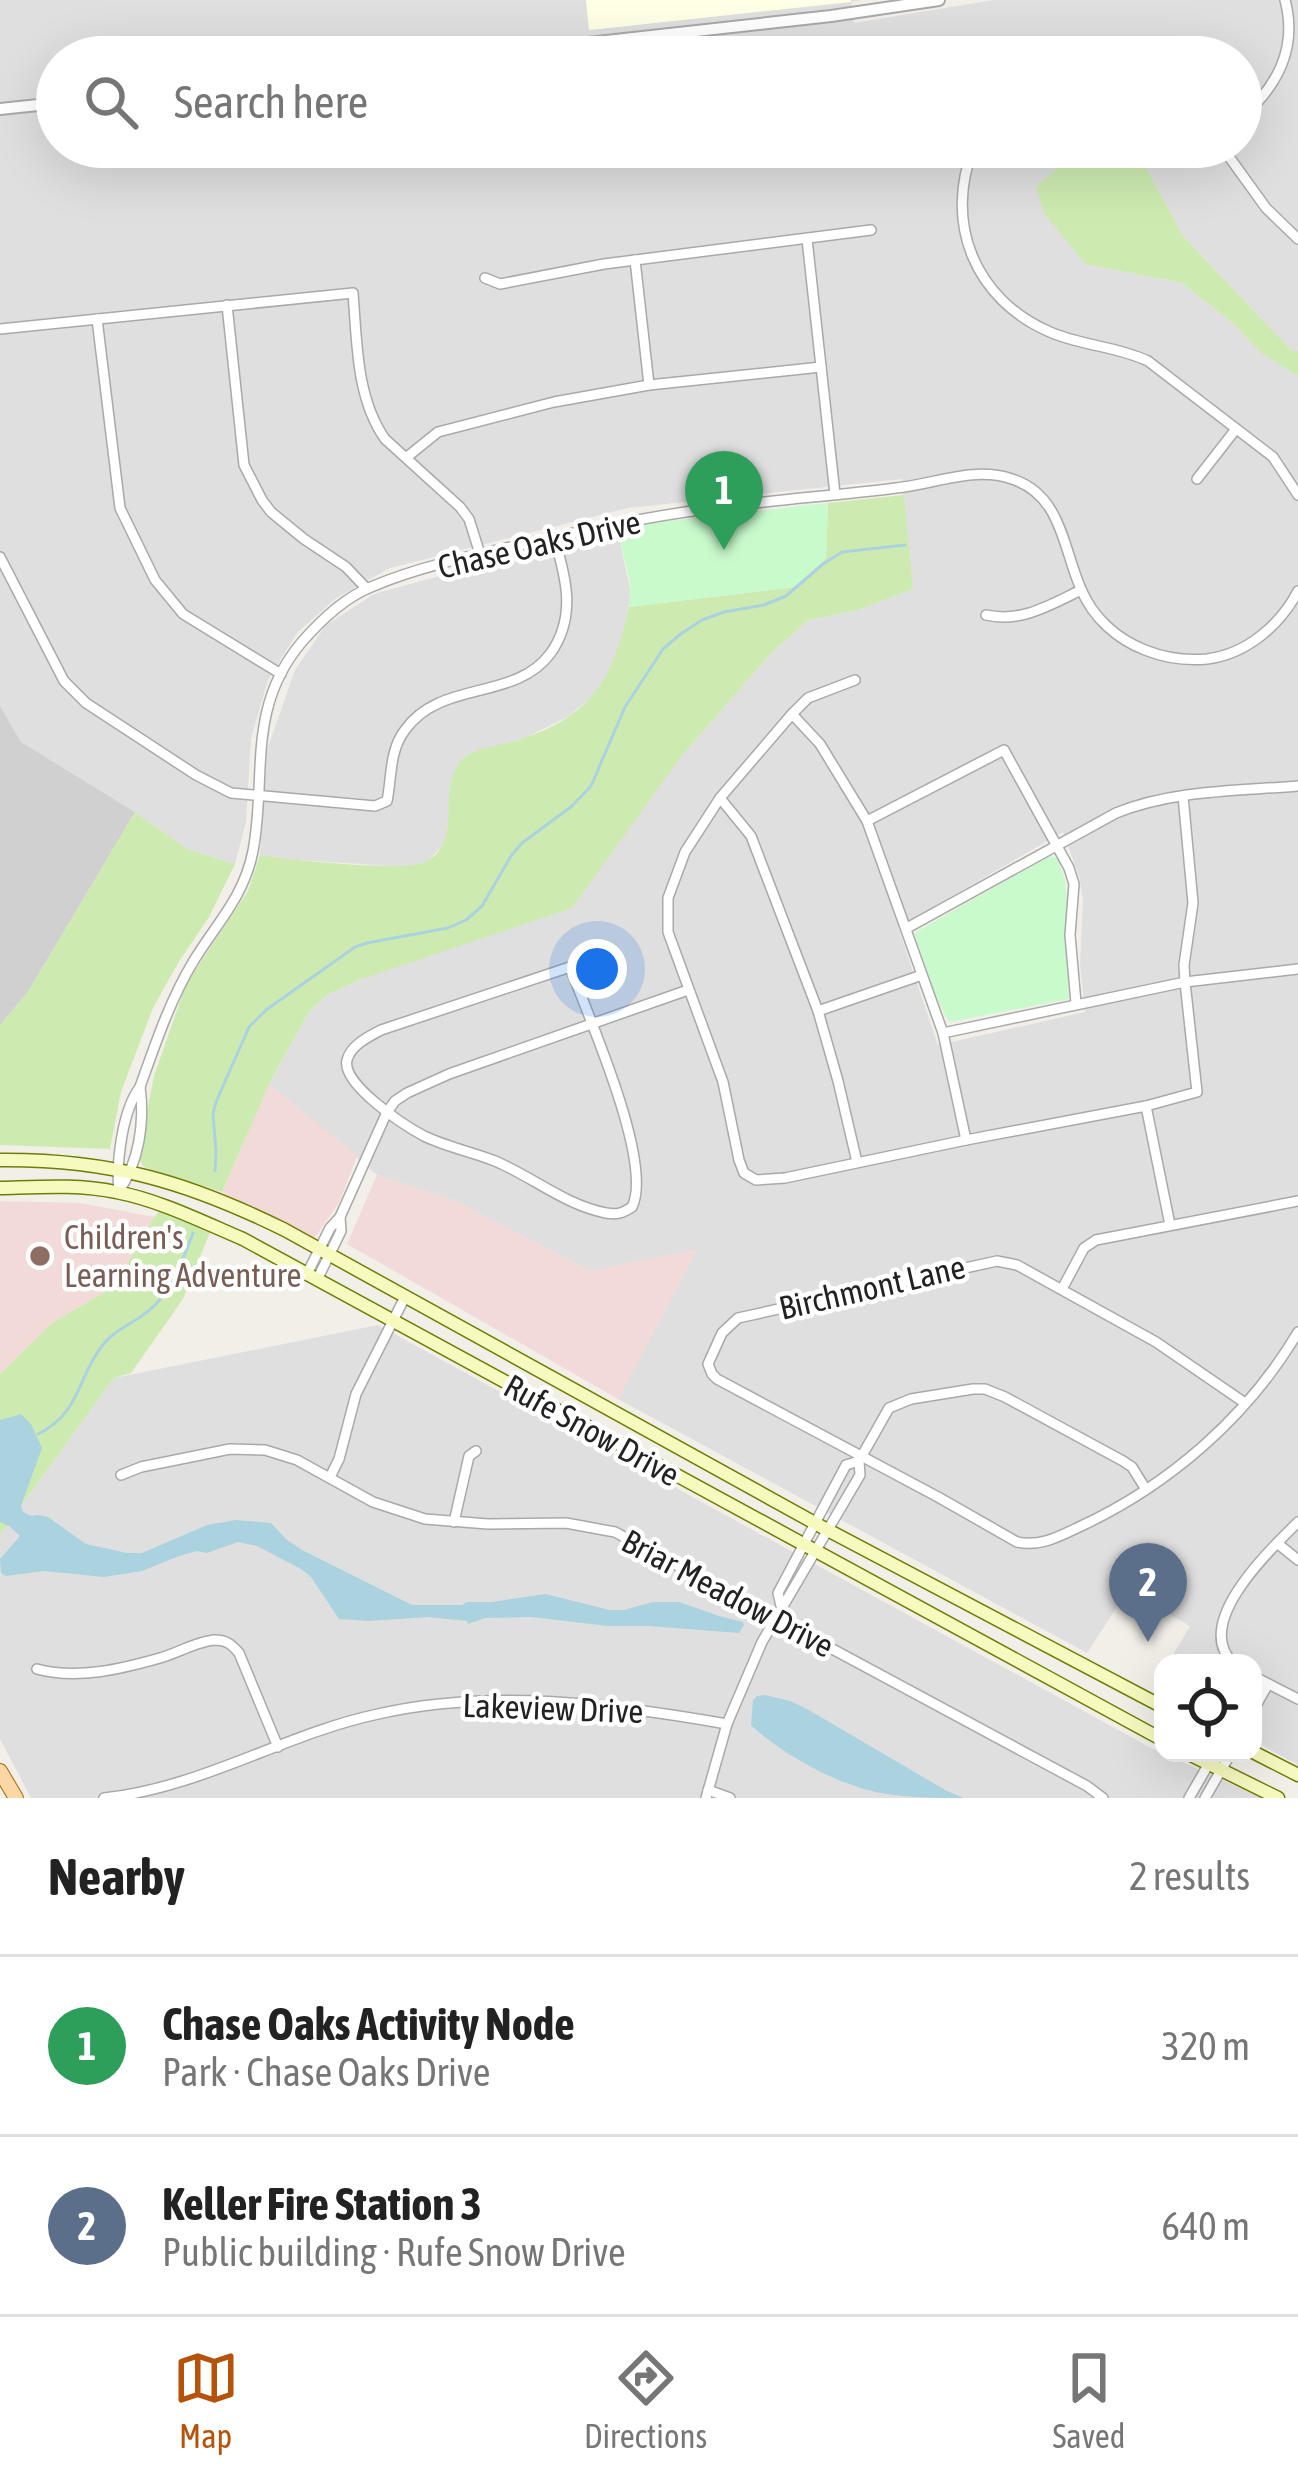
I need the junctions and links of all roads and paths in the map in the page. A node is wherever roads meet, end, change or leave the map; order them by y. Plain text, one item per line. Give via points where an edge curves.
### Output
1 (940, 0) edge
2 (1286, 0) edge
3 (651, 36) edge
4 (1262, 99) edge
5 (36, 105) edge
6 (0, 109) edge
7 (967, 168) edge
8 (1237, 168) edge
9 (871, 230) dead end
10 (807, 239) junction
11 (1298, 239) edge
12 (635, 260) junction
13 (485, 278) dead end
14 (227, 305) junction
15 (97, 319) junction
16 (0, 329) edge
17 (821, 367) junction
18 (649, 385) junction
19 (1236, 429) junction
20 (407, 457) junction
21 (1197, 479) dead end
22 (835, 494) junction
23 (1298, 495) edge
24 (554, 537) junction
25 (480, 554) junction
26 (0, 557) edge
27 (366, 588) junction
28 (1081, 590) junction
29 (1298, 591) edge
30 (1293, 613) edge
31 (986, 615) dead end
32 (281, 674) junction
33 (855, 680) dead end
34 (792, 714) junction
35 (1297, 786) edge
36 (257, 796) junction
37 (1183, 796) junction
38 (720, 798) junction
39 (1298, 800) edge
40 (867, 821) junction
41 (1056, 846) junction
42 (907, 928) junction
43 (1298, 969) edge
44 (922, 975) junction
45 (1185, 982) junction
46 (688, 990) junction
47 (1076, 1003) junction
48 (818, 1011) junction
49 (591, 1024) junction
50 (943, 1033) junction
51 (140, 1088) junction
52 (1146, 1106) junction
53 (387, 1112) junction
54 (966, 1140) junction
55 (0, 1160) edge
56 (857, 1162) junction
57 (116, 1168) junction
58 (132, 1172) junction
59 (0, 1188) edge
60 (118, 1192) junction
61 (1298, 1202) edge
62 (1170, 1225) junction
63 (325, 1253) junction
64 (312, 1277) junction
65 (1062, 1289) junction
66 (405, 1297) junction
67 (394, 1324) junction
68 (1298, 1332) edge
69 (545, 1375) junction
70 (532, 1397) junction
71 (1244, 1402) junction
72 (476, 1451) dead end
73 (860, 1458) junction
74 (121, 1475) dead end
75 (330, 1478) junction
76 (1145, 1488) junction
77 (454, 1522) junction
78 (1298, 1522) edge
79 (822, 1527) junction
80 (1277, 1543) junction
81 (809, 1550) junction
82 (1298, 1559) edge
83 (778, 1611) junction
84 (1224, 1654) edge
85 (37, 1669) dead end
86 (1262, 1682) edge
87 (1268, 1684) junction
88 (1262, 1695) edge
89 (1298, 1699) edge
90 (1154, 1703) edge
91 (727, 1724) junction
92 (1154, 1735) edge
93 (278, 1747) junction
94 (1262, 1756) edge
95 (1215, 1763) edge
96 (0, 1771) edge
97 (1298, 1774) edge
98 (707, 1794) edge
99 (16, 1798) edge
100 (104, 1798) edge
101 (730, 1798) edge
102 (1103, 1798) edge
103 (1190, 1798) edge
104 (1205, 1798) edge
105 (1278, 1798) edge

1 - 3 street
2 - 4 street via 1291,27 1281,71
5 - 6 street
7 - 19 street via 967,244 995,295 1053,334 1148,361
8 - 11 street
9 - 10 street
10 - 12 street
10 - 17 street
12 - 13 street via 500,284
12 - 18 street
14 - 15 street
14 - 20 street via 352,293 370,410 385,439
14 - 27 street via 244,464 271,512
15 - 16 street
15 - 32 street via 119,508 154,580 183,614
17 - 18 street
17 - 22 street
18 - 20 street via 452,427
19 - 21 street
19 - 23 street via 1273,457
20 - 25 street via 460,507
22 - 24 street, Chase Oaks Drive
22 - 28 street, Chase Oaks Drive via 976,474 1016,480 1056,516
24 - 25 street, Chase Oaks Drive
24 - 36 street via 568,601 558,643 529,674 421,712 401,735 385,804
25 - 27 street, Chase Oaks Drive
26 - 36 street via 74,692 196,775
27 - 32 street, Chase Oaks Drive via 319,624
28 - 30 street, Chase Oaks Drive via 1110,629 1164,658 1238,650
28 - 31 street via 1038,611
29 - 30 street, Chase Oaks Drive
32 - 36 street, Chase Oaks Drive via 260,742
33 - 34 street via 808,698
34 - 38 street
34 - 40 street
35 - 37 street
35 - 39 street
36 - 51 street, Chase Oaks Drive via 241,893 184,979
37 - 41 street via 1116,812
37 - 45 street via 1192,903
38 - 46 street via 671,883 668,932
38 - 48 street via 751,836
40 - 41 street via 1004,750
40 - 42 street
41 - 42 street
41 - 47 street via 1074,884
42 - 44 street
43 - 45 street
44 - 48 street
44 - 50 street
45 - 47 street
45 - 52 street via 1197,1092
46 - 49 street
46 - 56 street via 723,1082 744,1173 769,1181
47 - 50 street
48 - 56 street
49 - 53 street via 449,1074
49 - 53 street via 570,967 381,1030 349,1054 346,1070
49 - 53 street via 635,1158 637,1199 625,1212 571,1202
50 - 54 street
51 - 57 street, Chase Oaks Drive
51 - 58 street, Chase Oaks Drive
52 - 54 street
52 - 62 street
53 - 63 street
54 - 56 street
55 - 57 main road, Rufe Snow Drive
57 - 58 main road, Rufe Snow Drive
57 - 60 street, Chase Oaks Drive
58 - 60 street, Chase Oaks Drive
58 - 63 main road, Rufe Snow Drive via 222,1200
59 - 60 main road, Rufe Snow Drive
60 - 64 main road, Rufe Snow Drive via 211,1225
61 - 62 street
62 - 65 street via 1089,1244
63 - 64 street
63 - 66 main road, Rufe Snow Drive
64 - 67 main road, Rufe Snow Drive
65 - 71 street, Birchmont Lane
65 - 73 street, Birchmont Lane via 997,1261 729,1324 712,1352 709,1369 717,1379
66 - 67 street
66 - 69 main road, Rufe Snow Drive
67 - 70 main road, Rufe Snow Drive
67 - 75 street via 356,1394
68 - 71 street
69 - 70 main road
69 - 79 main road, Rufe Snow Drive
70 - 81 main road, Rufe Snow Drive
71 - 76 street via 1200,1450
72 - 77 street
73 - 76 street via 1028,1544 1083,1526
73 - 76 street via 896,1403 985,1389 1123,1461
73 - 79 street via 860,1475
74 - 75 street, Briar Meadow Drive via 248,1448
75 - 77 street, Briar Meadow Drive via 389,1509
77 - 83 street, Briar Meadow Drive via 615,1532
78 - 80 street
79 - 81 street
79 - 90 main road, Rufe Snow Drive
80 - 82 street
80 - 84 street via 1222,1619
81 - 83 street
81 - 92 main road, Rufe Snow Drive
83 - 91 street
83 - 102 street, Briar Meadow Drive
85 - 93 street via 83,1674 222,1640 239,1653
86 - 87 street
87 - 88 street
87 - 89 street
91 - 93 street, Lakeview Drive via 477,1700 376,1714
91 - 98 street
93 - 100 street, Lakeview Drive via 217,1772
94 - 97 main road
95 - 103 street
95 - 104 street
95 - 105 main road
96 - 99 main road
98 - 101 street

